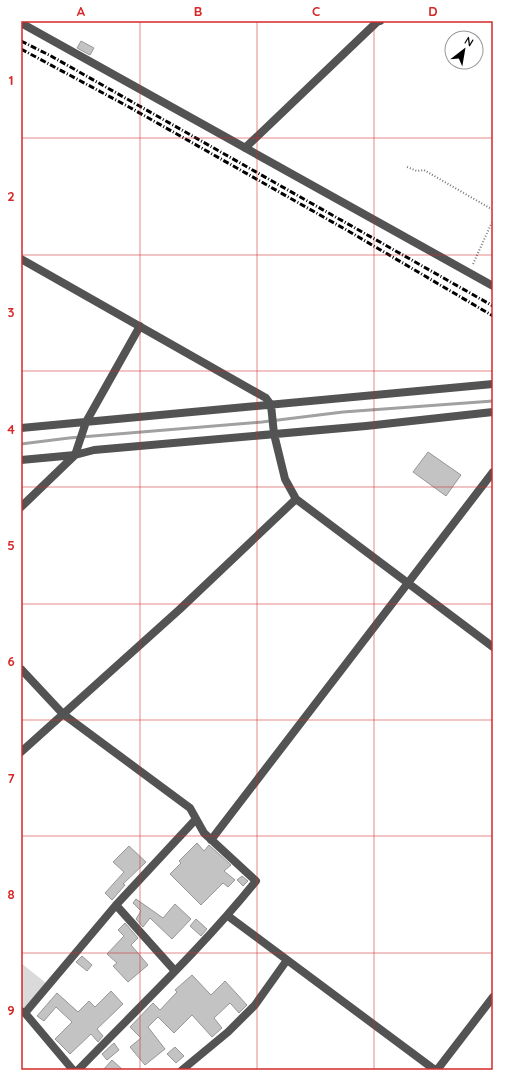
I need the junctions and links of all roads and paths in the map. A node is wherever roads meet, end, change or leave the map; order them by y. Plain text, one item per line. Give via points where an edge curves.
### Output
1 (380, 21) edge
2 (21, 23) edge
3 (245, 148) junction
4 (407, 167) dead end
5 (493, 210) edge
6 (493, 220) edge
7 (21, 259) edge
8 (469, 273) junction
9 (493, 286) edge
10 (140, 326) junction
11 (493, 384) edge
12 (271, 405) junction
13 (493, 412) edge
14 (86, 422) junction
15 (21, 428) edge
16 (274, 434) junction
17 (75, 455) junction
18 (21, 460) edge
19 (493, 472) edge
20 (296, 499) junction
21 (21, 507) edge
22 (408, 582) junction
23 (493, 647) edge
24 (21, 669) edge
25 (63, 714) junction
26 (21, 752) edge
27 (196, 820) junction
28 (211, 840) junction
29 (116, 905) junction
30 (228, 916) junction
31 (287, 960) junction
32 (175, 971) junction
33 (493, 997) edge
34 (23, 1012) edge
35 (73, 1070) edge
36 (78, 1070) edge
37 (182, 1070) edge
38 (436, 1070) edge

1 - 3 street
2 - 3 street
3 - 8 street
4 - 5 path via 417,171 424,170
6 - 8 path
7 - 10 street
8 - 9 street
10 - 12 street via 266,398
10 - 14 street
11 - 12 street
12 - 14 street
12 - 16 street
13 - 16 street
14 - 15 street
14 - 17 street
16 - 17 street via 94,450
16 - 20 street via 285,478
17 - 18 street
17 - 21 street
19 - 22 street
20 - 22 street
20 - 25 street via 180,609
22 - 23 street
22 - 28 street
24 - 25 street
25 - 26 street
25 - 27 street via 190,808
27 - 28 street
27 - 29 street
28 - 30 street via 256,881
29 - 32 street
29 - 34 street
30 - 31 street
30 - 32 street
31 - 37 street via 255,1005 228,1032
31 - 38 street
32 - 36 street
33 - 38 street
34 - 35 street

